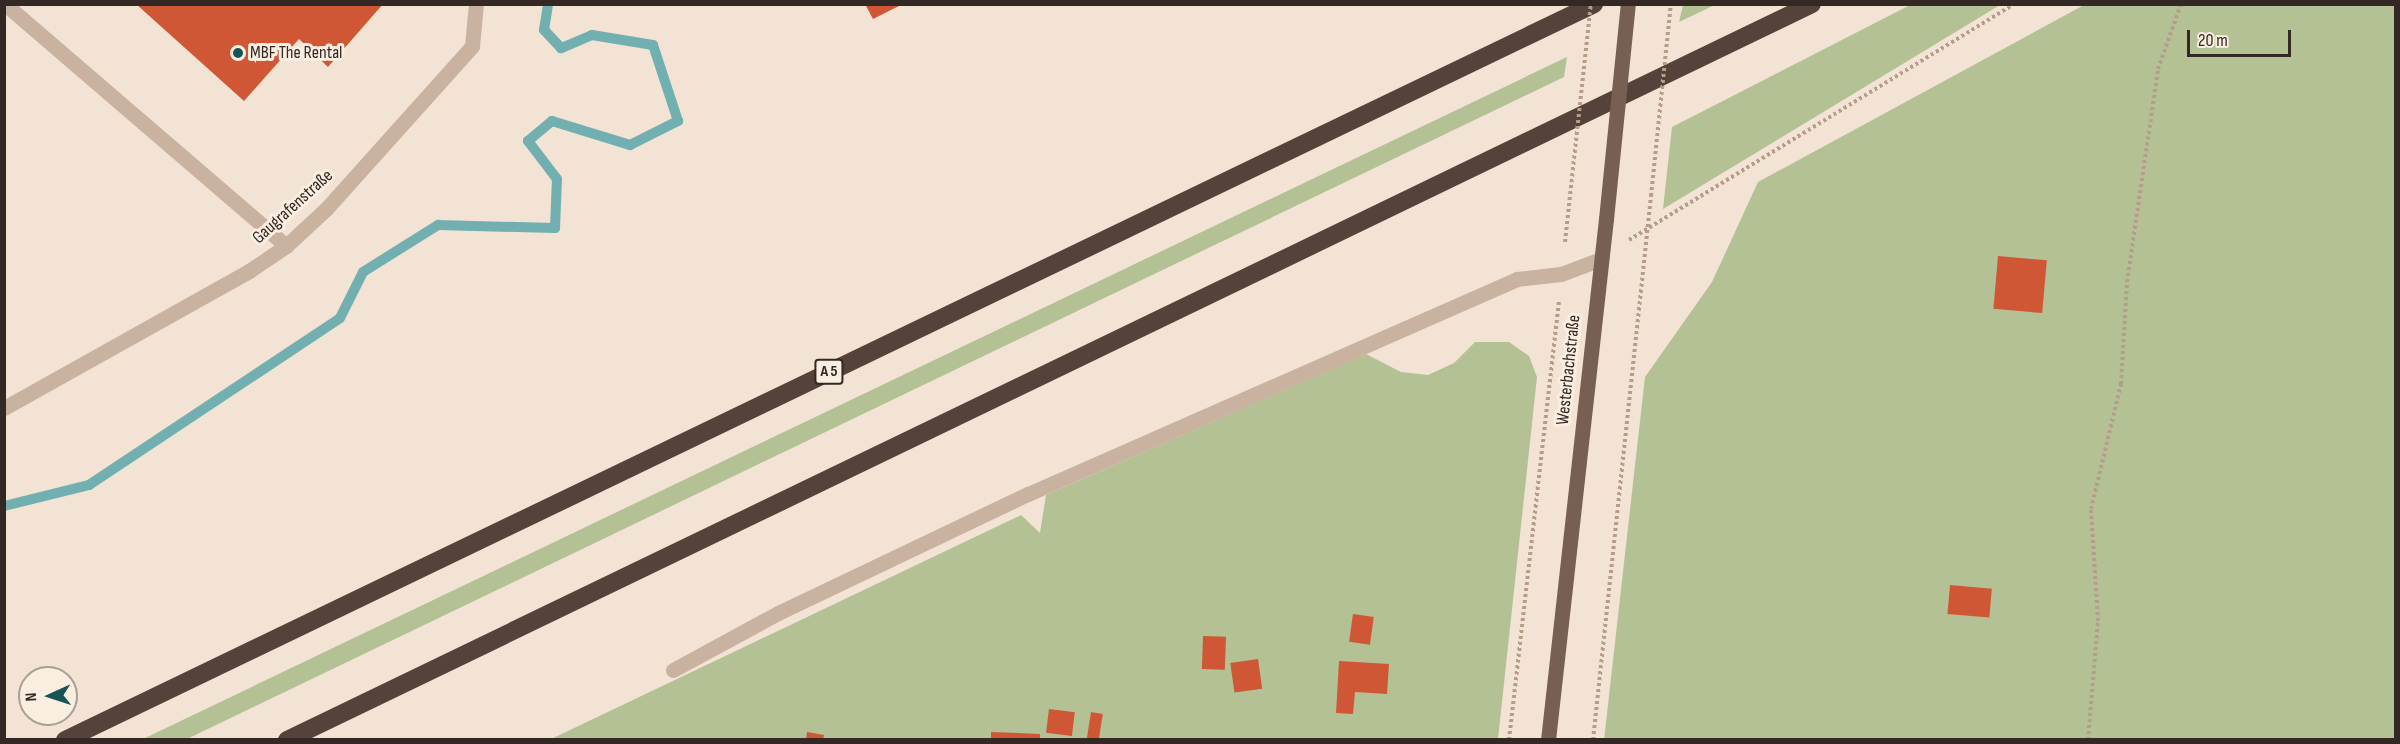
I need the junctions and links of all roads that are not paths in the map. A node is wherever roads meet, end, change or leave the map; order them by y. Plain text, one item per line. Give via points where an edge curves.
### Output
1 (5, 4) edge
2 (476, 4) edge
3 (1593, 4) edge
4 (1628, 4) edge
5 (1812, 4) edge
6 (286, 246) junction
7 (1601, 259) junction
8 (4, 408) edge
9 (673, 670) dead end
10 (64, 740) edge
11 (287, 740) edge
12 (1548, 740) edge

1 - 6 street
2 - 6 street, Gaugrafenstraße via 472,46 326,209
3 - 10 highway, A 5
4 - 7 main road, Westerbachstraße, bridge
5 - 11 highway
6 - 8 street, Gaugrafenstraße via 249,271
7 - 9 street via 1561,274 1516,279 1028,494 778,613
7 - 12 main road, Westerbachstraße

